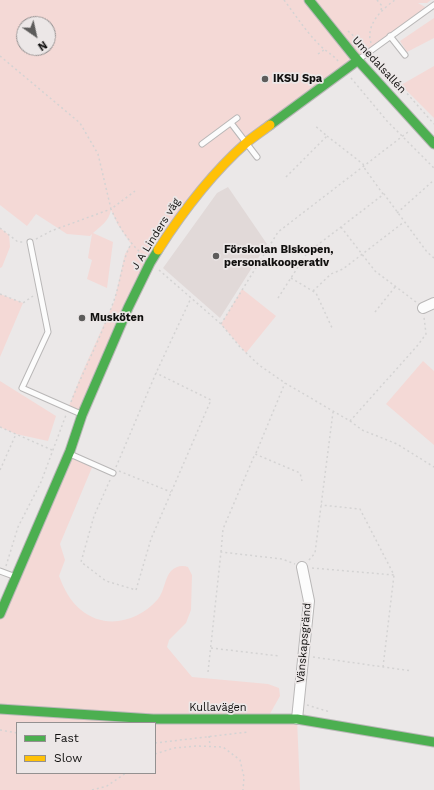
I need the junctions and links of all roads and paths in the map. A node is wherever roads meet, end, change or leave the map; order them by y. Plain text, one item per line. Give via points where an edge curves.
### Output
1 (284, 0) edge
2 (310, 0) edge
3 (377, 0) edge
4 (395, 0) edge
5 (434, 5) edge
6 (381, 10) junction
7 (390, 36) junction
8 (324, 50) junction
9 (372, 50) junction
10 (318, 54) dead end
11 (405, 55) dead end
12 (0, 56) edge
13 (357, 61) junction
14 (345, 70) junction
15 (427, 116) junction
16 (238, 118) dead end
17 (231, 123) junction
18 (417, 124) junction
19 (434, 124) edge
20 (314, 125) dead end
21 (327, 136) junction
22 (403, 136) junction
23 (246, 143) junction
24 (202, 144) dead end
25 (434, 144) edge
26 (257, 157) dead end
27 (364, 167) junction
28 (434, 168) edge
29 (286, 177) dead end
30 (434, 180) edge
31 (135, 192) dead end
32 (384, 194) junction
33 (112, 209) junction
34 (397, 213) junction
35 (404, 222) junction
36 (341, 227) junction
37 (0, 228) edge
38 (30, 242) junction
39 (362, 254) junction
40 (144, 256) dead end
41 (434, 258) edge
42 (158, 269) dead end
43 (291, 278) junction
44 (395, 287) junction
45 (313, 291) junction
46 (40, 292) junction
47 (0, 294) edge
48 (191, 298) junction
49 (278, 298) dead end
50 (434, 303) edge
51 (423, 308) junction
52 (375, 312) dead end
53 (221, 324) junction
54 (333, 330) dead end
55 (156, 374) junction
56 (285, 383) junction
57 (333, 412) junction
58 (82, 415) junction
59 (350, 421) junction
60 (0, 427) edge
61 (16, 434) junction
62 (52, 450) dead end
63 (69, 454) junction
64 (255, 454) junction
65 (434, 467) edge
66 (0, 470) edge
67 (113, 473) joint
68 (302, 481) dead end
69 (170, 492) junction
70 (321, 505) junction
71 (221, 552) junction
72 (302, 567) junction
73 (0, 571) edge
74 (394, 575) junction
75 (16, 577) junction
76 (0, 614) edge
77 (210, 648) junction
78 (304, 655) junction
79 (279, 656) dead end
80 (383, 667) junction
81 (412, 671) dead end
82 (208, 672) dead end
83 (0, 709) edge
84 (297, 719) junction
85 (0, 730) edge
86 (16, 733) edge
87 (209, 736) dead end
88 (434, 742) edge
89 (210, 746) junction
90 (156, 754) edge
91 (125, 774) edge
92 (92, 790) edge
93 (243, 790) edge

1 - 8 path
2 - 13 street, Umedalsallén
3 - 6 path via 382,6
4 - 6 path
5 - 7 lane
6 - 9 path via 372,25
7 - 9 lane
7 - 11 lane
8 - 10 path
8 - 14 path via 332,54
9 - 13 lane
9 - 15 path
12 - 33 path via 80,123 98,154
13 - 14 street, J A Linders väg
13 - 18 street, Umedalsallén
14 - 22 path via 387,121
14 - 23 street, J A Linders väg
15 - 18 path
15 - 19 path
16 - 17 lane
17 - 23 lane
17 - 24 lane
18 - 22 path
18 - 25 street, Umedalsallén
20 - 21 path
21 - 27 path
21 - 29 path
22 - 27 path
22 - 28 path
23 - 26 lane
23 - 58 street, J A Linders väg via 204,186 150,263
27 - 32 path
27 - 53 path via 278,232
30 - 34 path
31 - 33 path
32 - 34 path
32 - 36 path
33 - 38 path via 51,231
33 - 40 path via 118,225 131,244
34 - 35 path
35 - 39 path
35 - 41 path
36 - 39 path
36 - 43 path via 307,253
37 - 38 path via 18,242
38 - 46 lane
39 - 44 path via 375,271
39 - 45 path via 343,269 331,274
42 - 48 path
43 - 45 path
43 - 49 path
44 - 51 path
44 - 52 path
45 - 54 path
46 - 47 path via 23,303
46 - 58 lane via 48,332 22,388
48 - 53 path
48 - 55 path
50 - 51 street
51 - 59 path via 426,334
53 - 56 path via 240,347
55 - 69 path via 211,400
55 - 69 path via 115,469
56 - 57 path
56 - 64 path
57 - 59 path
57 - 70 path
58 - 63 street, J A Linders väg
59 - 65 path via 362,430 397,444
60 - 61 path
61 - 62 path
61 - 66 path
63 - 67 lane
63 - 75 street, J A Linders väg
64 - 68 path via 300,473
64 - 71 path via 223,529
67 - 69 path via 94,516 80,562 106,581 136,590 151,539
70 - 72 path via 315,553
70 - 74 path via 360,509
71 - 72 path via 282,559
71 - 77 path
72 - 74 path
72 - 78 street, Vänskapsgränd via 309,601
73 - 75 lane
74 - 80 path
75 - 76 street, J A Linders väg
77 - 79 path
77 - 82 path
78 - 80 path
78 - 84 street, Vänskapsgränd
80 - 81 path
83 - 84 street, Kullavägen via 153,719
84 - 88 street, Kullavägen
85 - 86 path
87 - 89 path
89 - 90 path via 174,748
89 - 93 path via 223,746 240,760 244,777
91 - 92 path via 107,786

